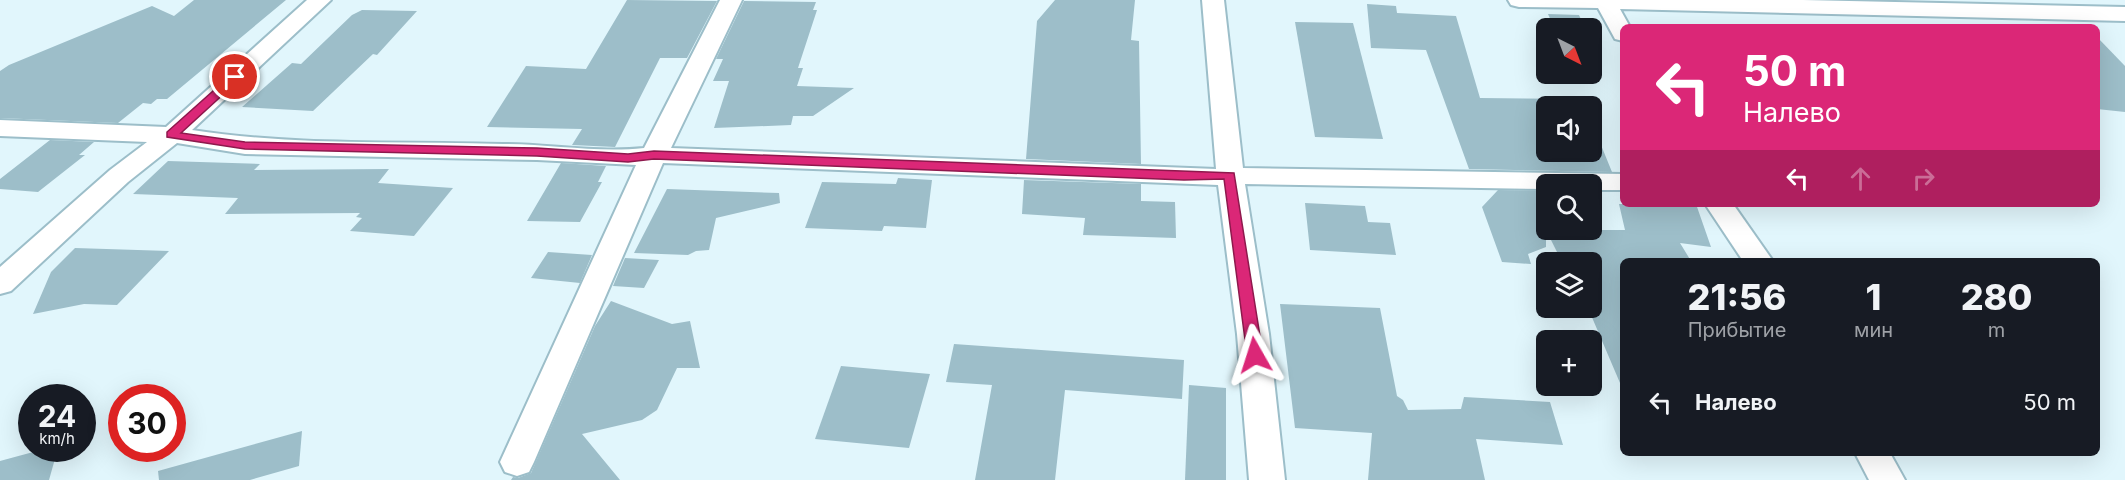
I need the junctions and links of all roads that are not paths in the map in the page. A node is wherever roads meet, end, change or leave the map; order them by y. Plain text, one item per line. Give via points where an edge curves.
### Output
1 (320, 0) edge
2 (731, 0) edge
3 (1214, 0) edge
4 (1519, 0) edge
5 (1596, 2) edge
6 (2125, 14) edge
7 (1620, 30) edge
8 (0, 128) edge
9 (172, 135) junction
10 (654, 155) junction
11 (1230, 175) junction
12 (1620, 182) edge
13 (1721, 207) edge
14 (1756, 258) edge
15 (0, 284) edge
16 (1874, 456) edge
17 (517, 462) dead end
18 (1267, 480) edge
19 (1887, 480) edge

1 - 9 street
2 - 10 street
3 - 11 street
4 - 5 street
5 - 6 street
5 - 7 street
8 - 9 street
9 - 10 street via 245,146 537,152 628,158
9 - 15 street via 119,176
10 - 11 street
10 - 17 street
11 - 12 street
11 - 18 street via 1253,334
13 - 14 street
16 - 19 street

